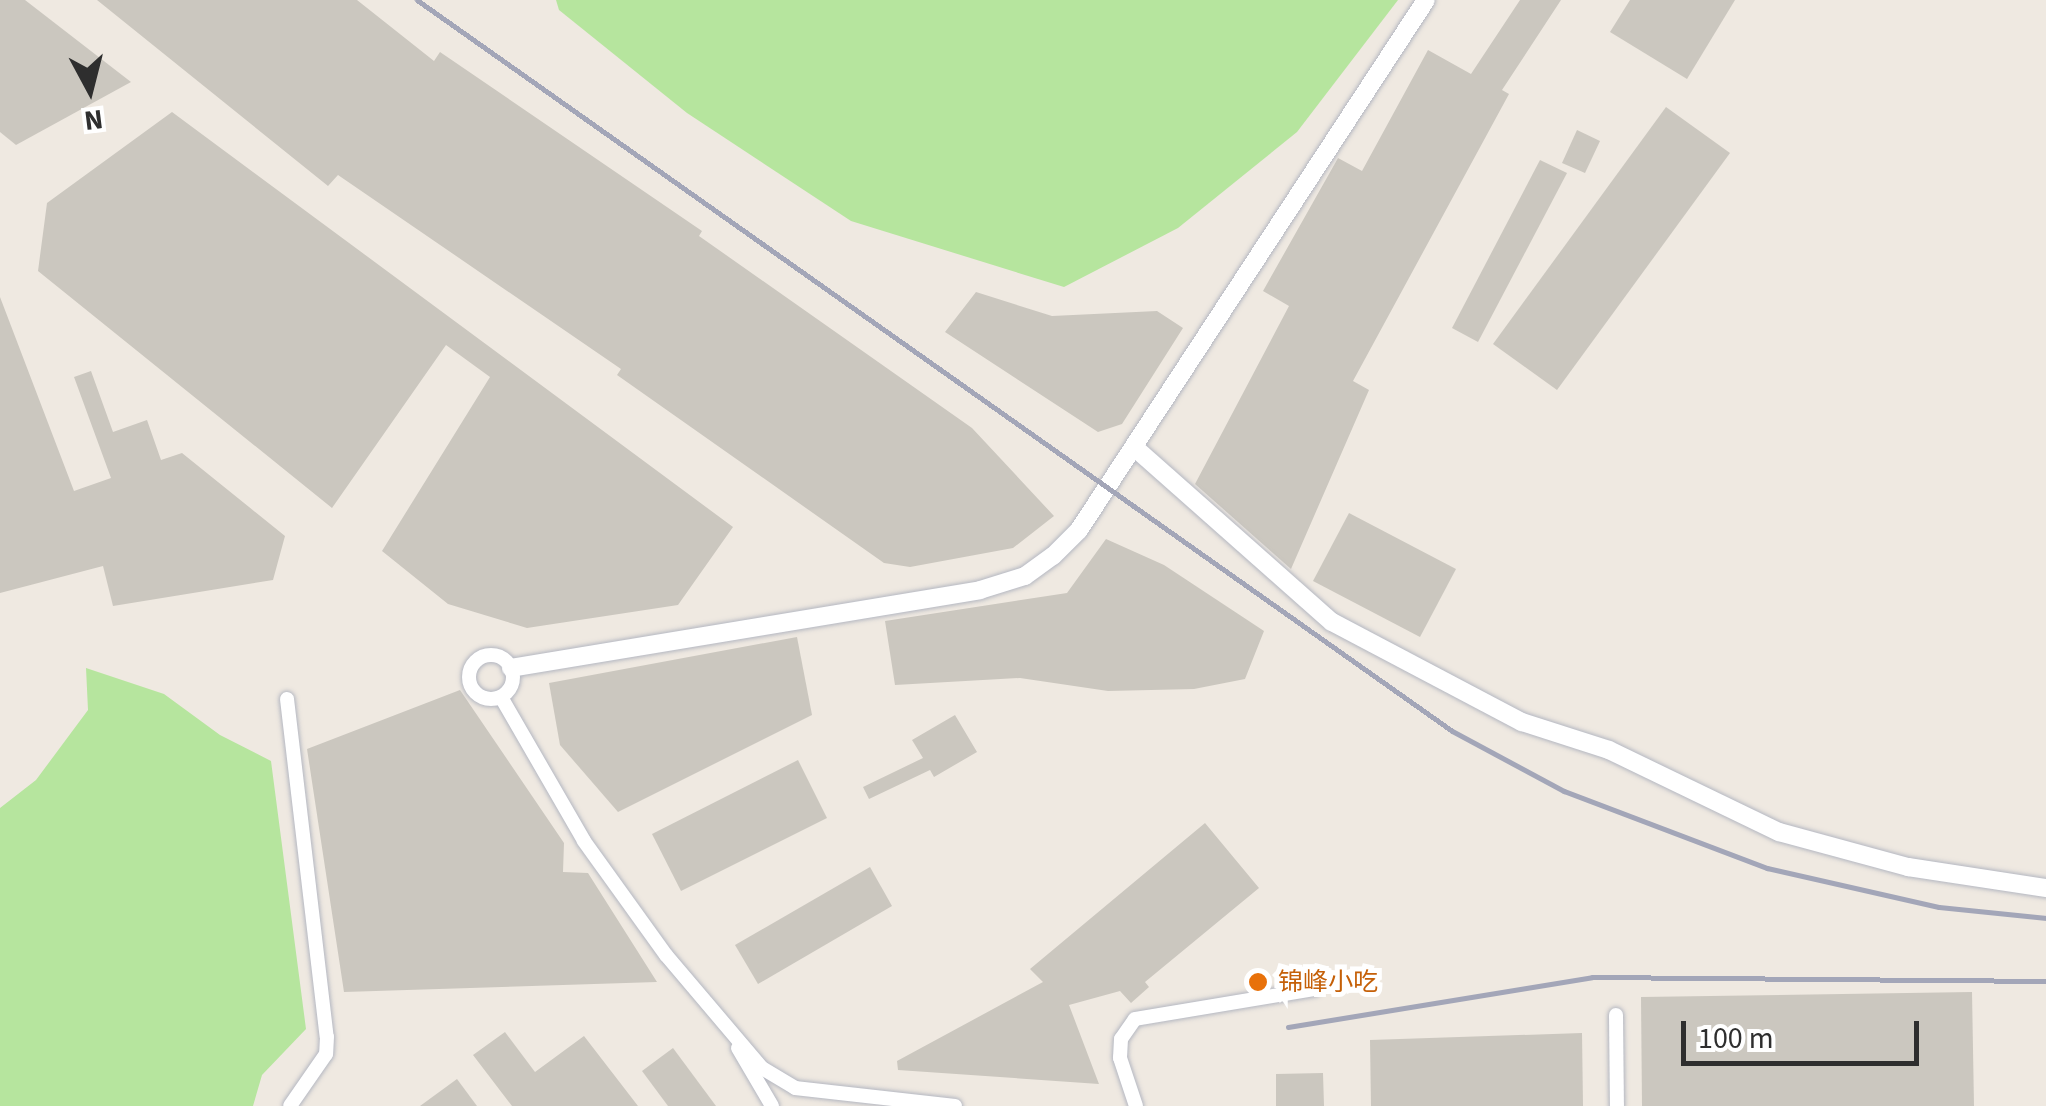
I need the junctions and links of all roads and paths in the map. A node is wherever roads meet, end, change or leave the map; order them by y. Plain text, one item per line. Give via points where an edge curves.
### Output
1 (1426, 0) edge
2 (1134, 448) junction
3 (511, 668) junction
4 (501, 697) junction
5 (287, 699) dead end
6 (2046, 888) edge
7 (1315, 990) dead end
8 (1616, 1015) dead end
9 (736, 1042) junction
10 (290, 1106) edge
11 (772, 1106) edge
12 (955, 1106) edge
13 (1136, 1106) edge
14 (1617, 1106) edge

1 - 2 street
2 - 3 street via 1079,530 1025,576 980,590
2 - 6 street via 1332,622 1522,722 1609,750 1780,832 1908,867
3 - 4 street via 513,681
3 - 4 street via 488,656 470,674 476,693
4 - 9 street via 584,841
5 - 10 street via 327,1037 326,1054
7 - 13 street via 1134,1020 1121,1039 1120,1058
8 - 14 street
9 - 11 street
9 - 12 street via 795,1088

